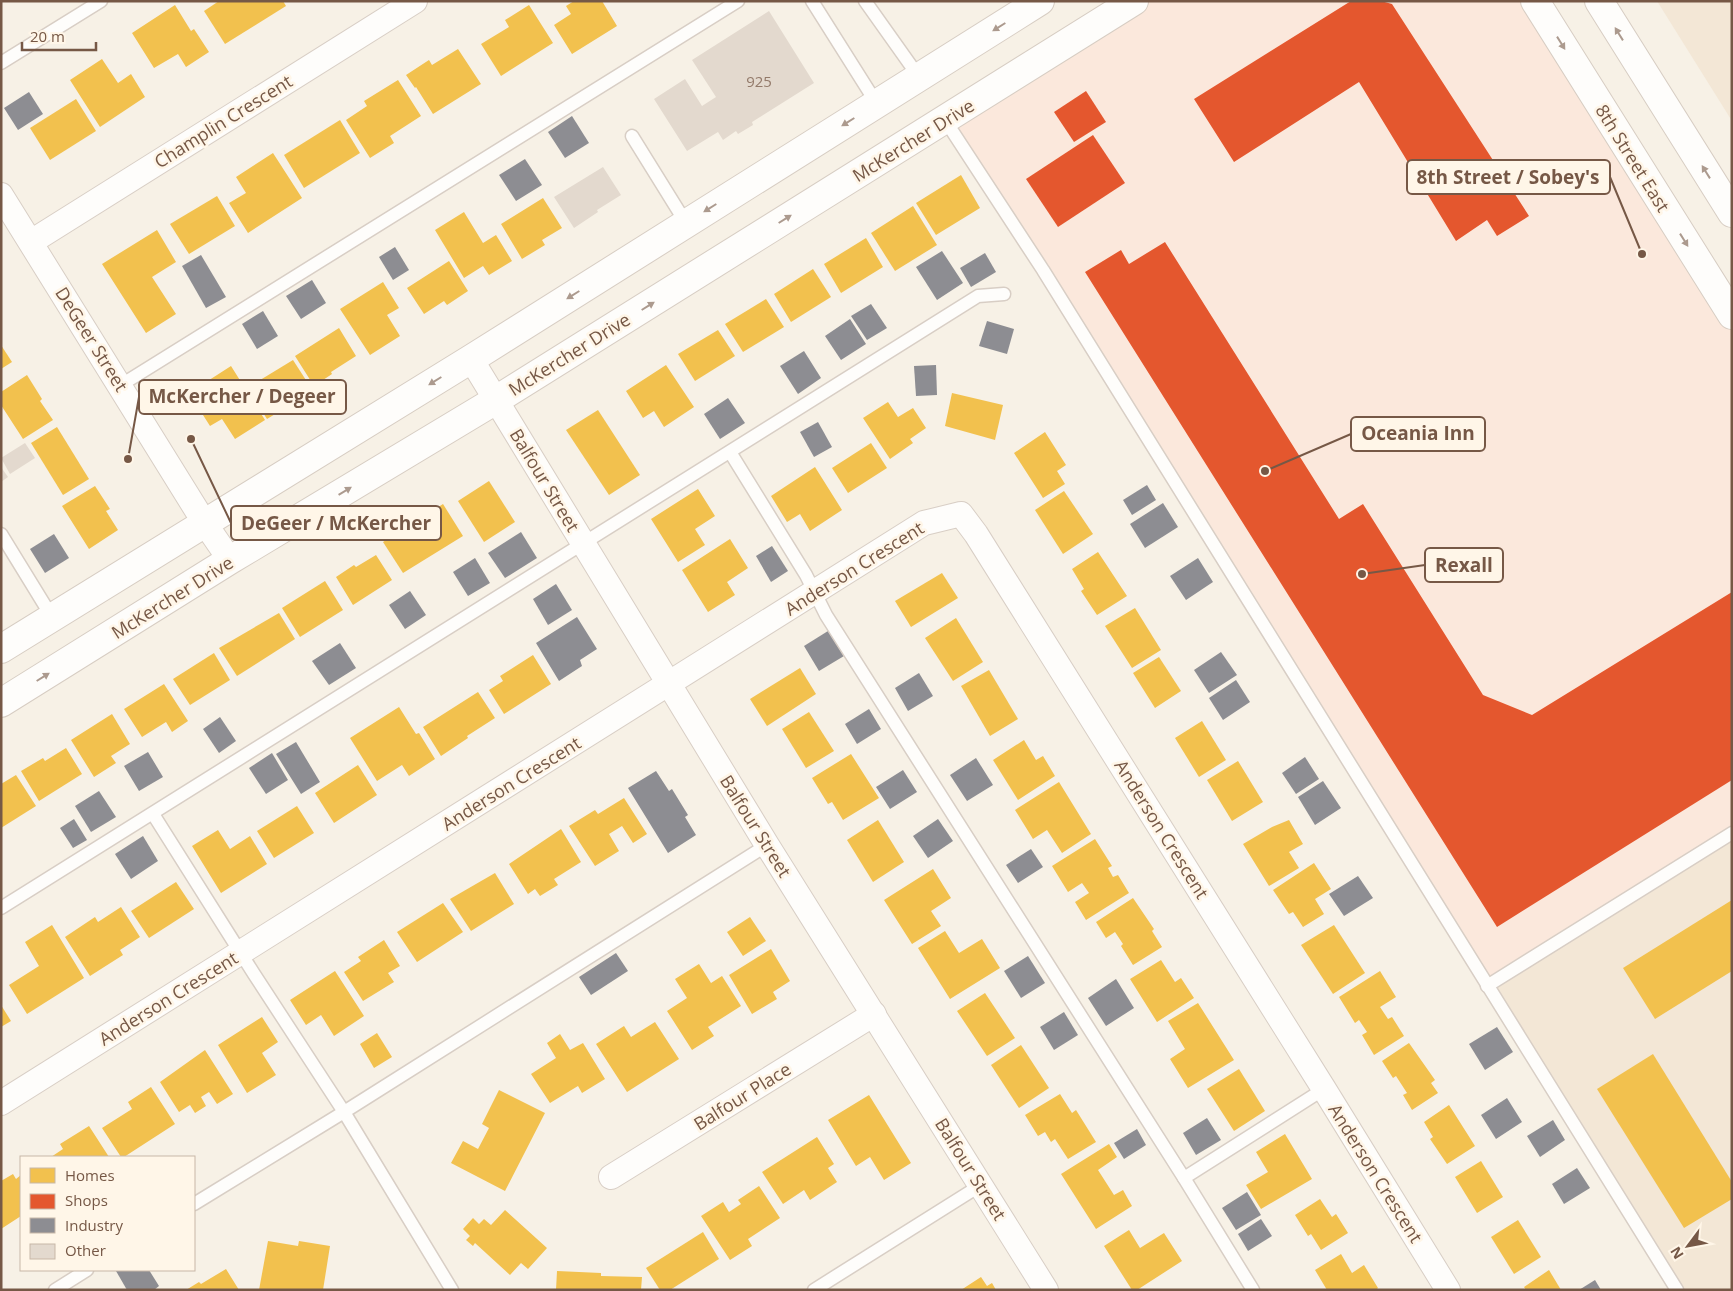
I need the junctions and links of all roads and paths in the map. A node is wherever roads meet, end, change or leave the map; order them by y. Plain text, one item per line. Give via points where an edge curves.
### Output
1 (101, 1) edge
2 (415, 1) edge
3 (738, 1) edge
4 (812, 1) edge
5 (865, 1) edge
6 (1040, 1) edge
7 (1134, 1) edge
8 (1535, 1) edge
9 (1598, 1) edge
10 (1, 63) edge
11 (919, 77) junction
12 (877, 104) junction
13 (945, 120) junction
14 (632, 136) dead end
15 (1, 195) edge
16 (1732, 213) edge
17 (686, 223) junction
18 (31, 242) junction
19 (1004, 294) dead end
20 (1732, 315) edge
21 (471, 358) junction
22 (121, 385) junction
23 (496, 400) junction
24 (730, 452) junction
25 (204, 522) junction
26 (1, 534) edge
27 (583, 543) junction
28 (230, 560) junction
29 (815, 593) junction
30 (52, 617) junction
31 (1, 649) edge
32 (670, 684) junction
33 (1, 703) edge
34 (153, 814) junction
35 (1732, 833) edge
36 (767, 845) junction
37 (1, 908) edge
38 (240, 953) junction
39 (1487, 986) junction
40 (874, 1014) junction
41 (1324, 1089) junction
42 (1, 1103) edge
43 (344, 1112) junction
44 (611, 1178) dead end
45 (1184, 1178) junction
46 (981, 1185) junction
47 (195, 1203) edge
48 (85, 1271) edge
49 (55, 1290) edge
50 (452, 1290) edge
51 (814, 1290) edge
52 (1046, 1290) edge
53 (1253, 1290) edge
54 (1448, 1290) edge
55 (1677, 1290) edge

1 - 10 lane
2 - 18 street, Champlin Crescent
3 - 22 lane
4 - 12 lane
5 - 11 lane
6 -> 11 main road
7 - 13 main road, McKercher Drive
8 -> 20 main road, 8th Street East
16 -> 9 main road
11 - 12 main road
12 -> 17 main road
23 -> 13 main road, McKercher Drive
13 - 39 lane via 1043,270
14 - 17 lane
15 - 18 street, DeGeer Street
17 -> 21 main road
18 - 22 street, DeGeer Street
19 - 24 lane via 978,296
21 - 23 street, Balfour Street
21 -> 25 main road
22 - 25 street, DeGeer Street
23 - 27 street, Balfour Street
28 -> 23 main road, McKercher Drive
24 - 27 lane
24 - 29 lane
25 - 28 street, DeGeer Street
25 - 30 main road
26 - 30 lane
27 - 32 street, Balfour Street
27 - 34 lane
33 -> 28 main road, McKercher Drive
29 - 32 street, Anderson Crescent
29 - 41 street, Anderson Crescent via 924,522 961,514 982,542
29 - 45 lane
30 - 31 main road
32 - 36 street, Balfour Street
32 - 38 street, Anderson Crescent
34 - 37 lane
34 - 38 lane
35 - 39 lane
36 - 40 street, Balfour Street
36 - 43 lane
38 - 42 street, Anderson Crescent
38 - 43 lane
39 - 55 lane
40 - 44 street, Balfour Place
40 - 46 street, Balfour Street
41 - 45 lane
41 - 54 street, Anderson Crescent
43 - 47 lane
43 - 50 lane
45 - 53 lane
46 - 51 lane
46 - 52 street, Balfour Street
48 - 49 lane

